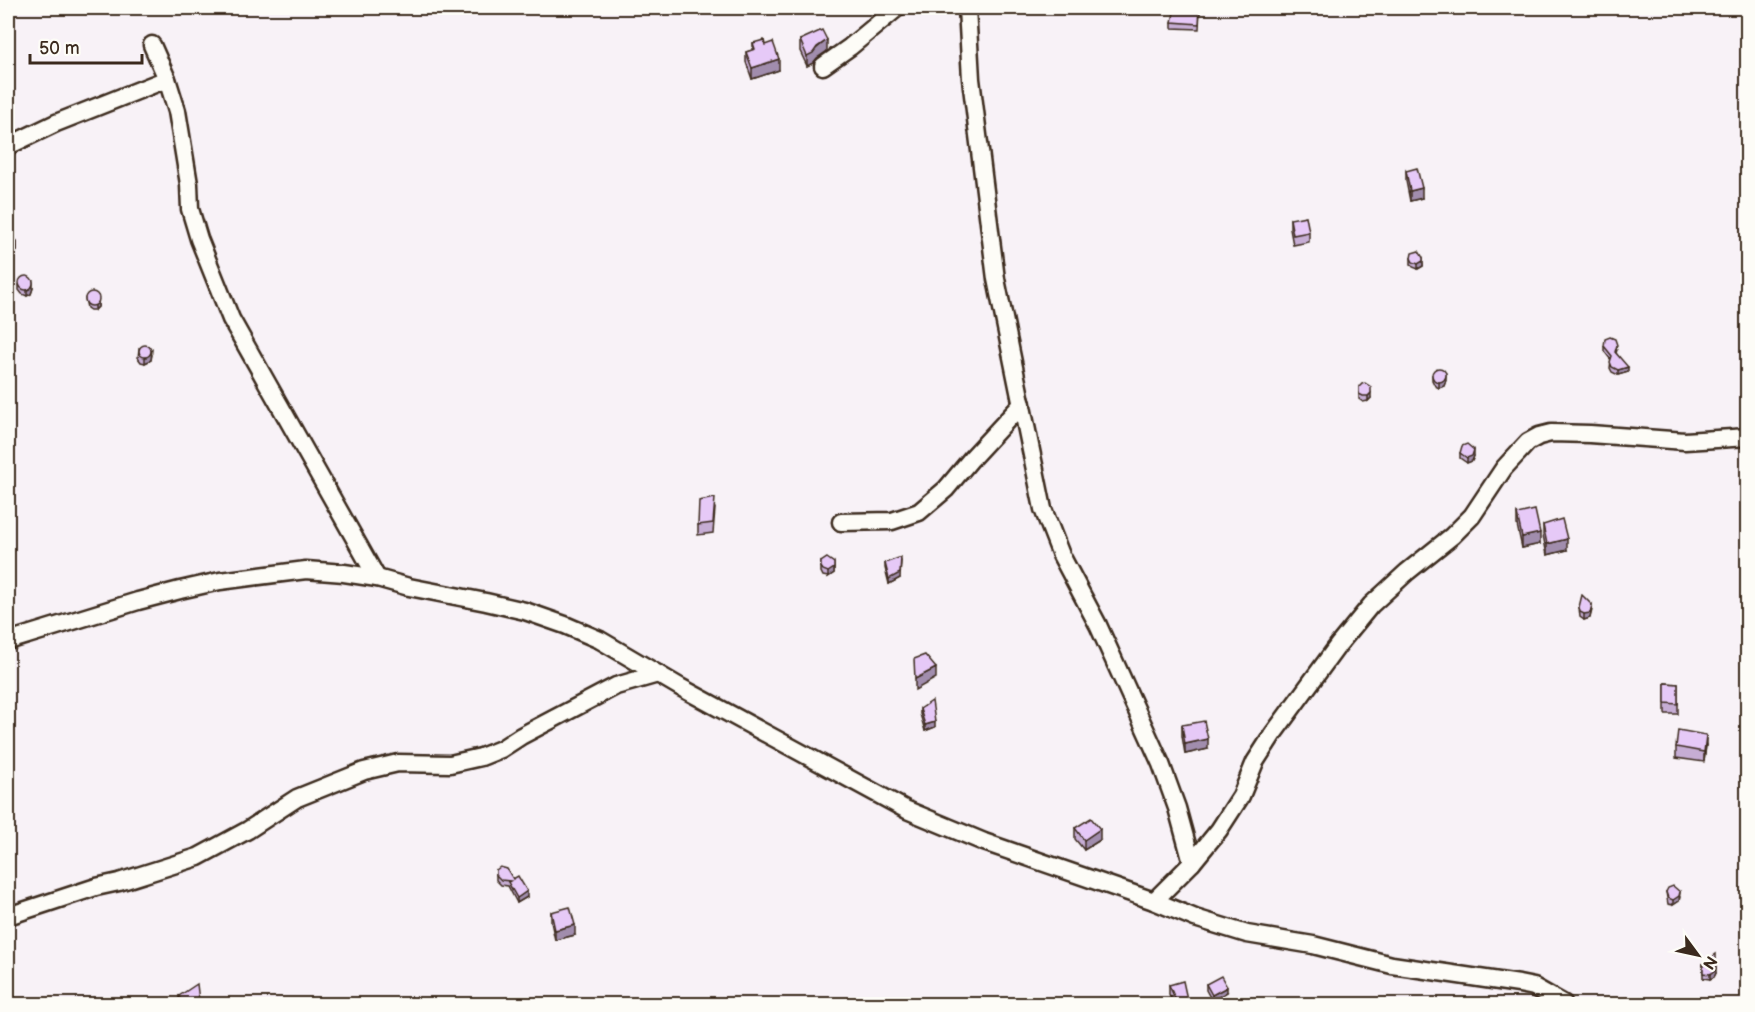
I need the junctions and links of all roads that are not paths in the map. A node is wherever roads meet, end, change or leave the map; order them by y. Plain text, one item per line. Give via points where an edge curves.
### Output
1 (897, 8) edge
2 (967, 8) edge
3 (152, 45) dead end
4 (823, 66) dead end
5 (167, 79) junction
6 (8, 146) edge
7 (1022, 404) junction
8 (1748, 437) edge
9 (841, 522) dead end
10 (378, 578) junction
11 (8, 641) edge
12 (658, 674) junction
13 (1192, 863) junction
14 (1154, 901) junction
15 (8, 916) edge
16 (1564, 1005) edge

1 - 4 street
2 - 7 street via 971,79 996,279
3 - 5 street
5 - 6 street
5 - 10 street via 183,142 190,209 231,319
7 - 9 street via 946,489 919,512 892,521
7 - 13 street via 1051,533 1161,764
8 - 13 street via 1685,441 1551,433 1528,442 1504,468 1472,516 1371,605 1339,644 1274,734 1219,830
10 - 11 street via 306,570 220,581 138,601
10 - 12 street via 525,611 600,640
12 - 14 street via 907,810 984,842
12 - 15 street via 616,686 481,757 450,764 398,763 364,771 297,798 198,857
13 - 14 street
14 - 16 street via 1247,933 1392,965 1534,987

